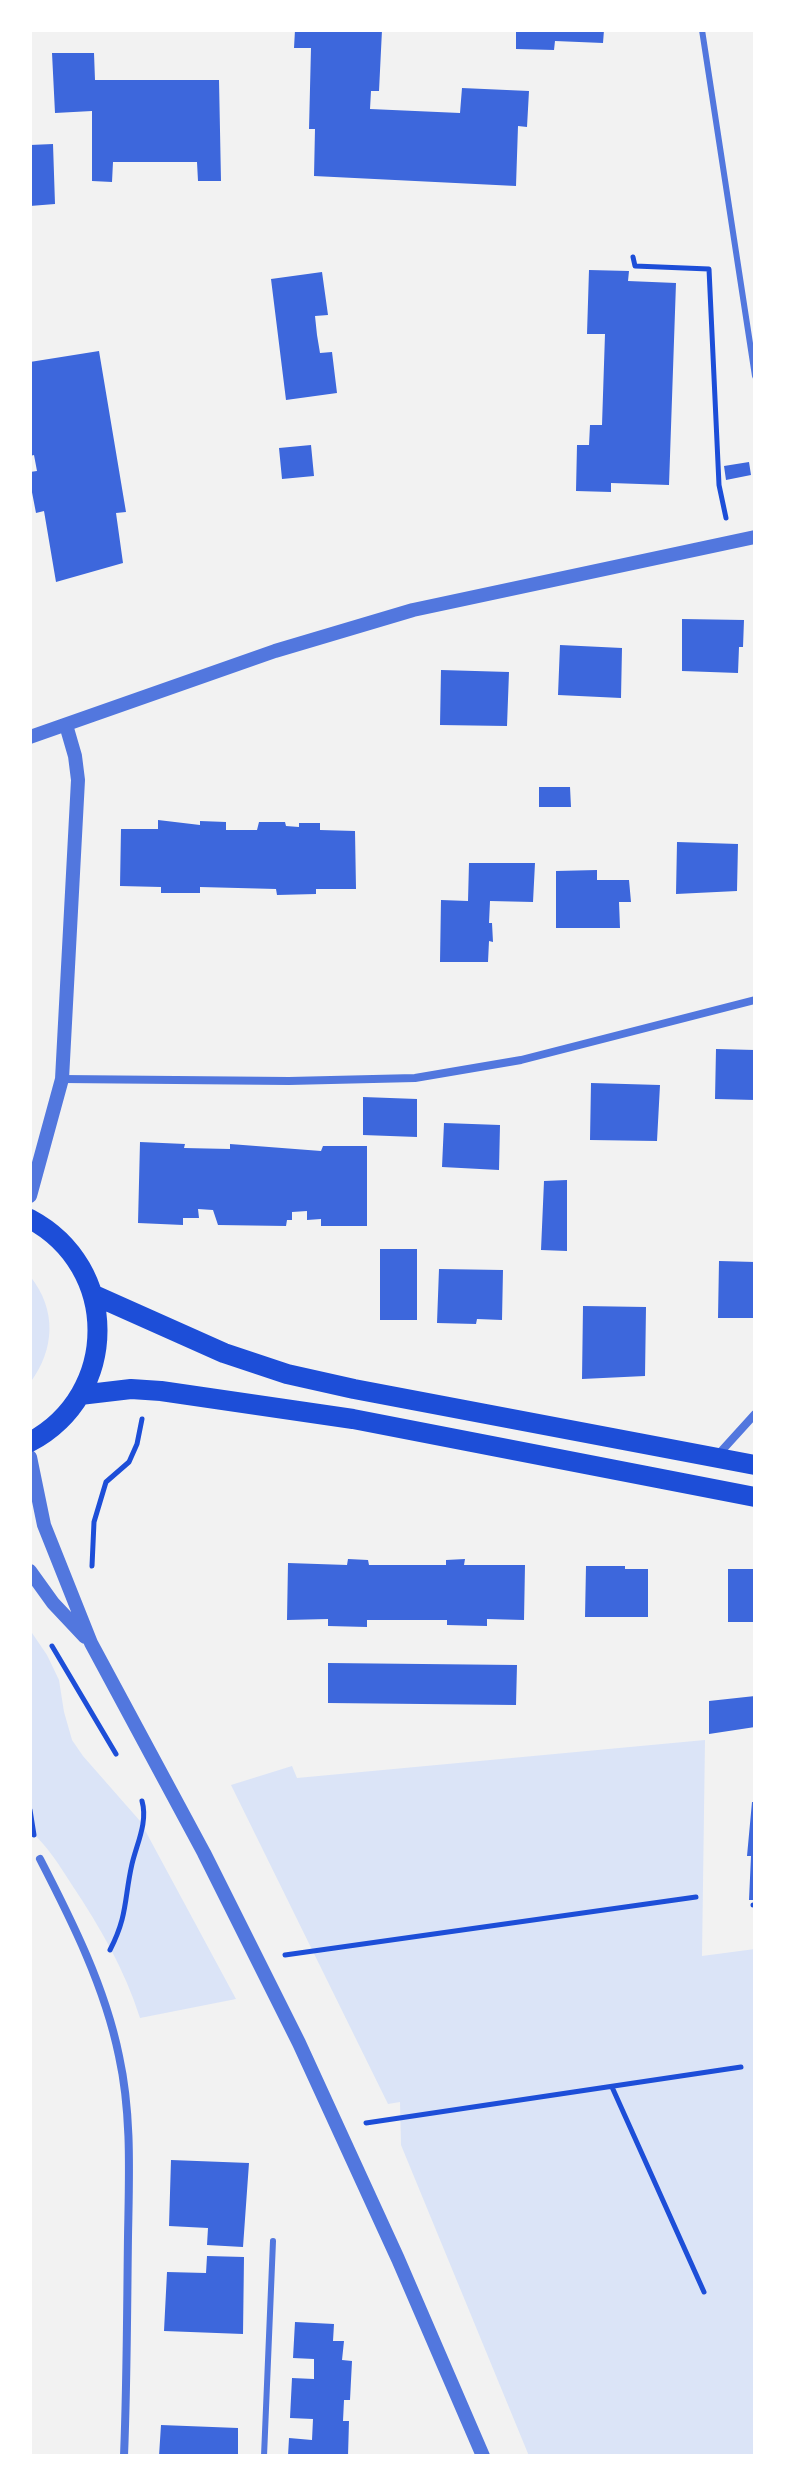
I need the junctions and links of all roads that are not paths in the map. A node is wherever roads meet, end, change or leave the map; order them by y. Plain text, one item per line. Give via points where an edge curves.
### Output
1 (702, 30) edge
2 (755, 376) edge
3 (755, 537) edge
4 (66, 725) junction
5 (30, 737) edge
6 (755, 1000) edge
7 (62, 1079) junction
8 (30, 1196) edge
9 (30, 1219) edge
10 (94, 1295) junction
11 (80, 1395) junction
12 (755, 1414) edge
13 (30, 1442) edge
14 (30, 1457) edge
15 (716, 1457) junction
16 (755, 1465) edge
17 (755, 1497) edge
18 (30, 1571) edge
19 (91, 1643) junction
20 (40, 1859) dead end
21 (273, 2241) dead end
22 (124, 2456) edge
23 (264, 2456) edge
24 (483, 2456) edge

1 - 2 lane
3 - 4 street via 413,610 275,651
4 - 5 street
4 - 7 street via 78,780
6 - 7 street via 521,1060 415,1078
7 - 8 street
9 - 10 main road via 67,1247
10 - 11 main road via 96,1353
10 - 15 main road via 224,1353 287,1374
11 - 13 main road via 58,1422
11 - 17 main road via 148,1390 353,1419
12 - 15 street
14 - 19 street via 44,1525
15 - 16 main road
18 - 19 street
19 - 24 street via 339,2127
20 - 22 street via 95,1979 120,2058 129,2166
21 - 23 lane

